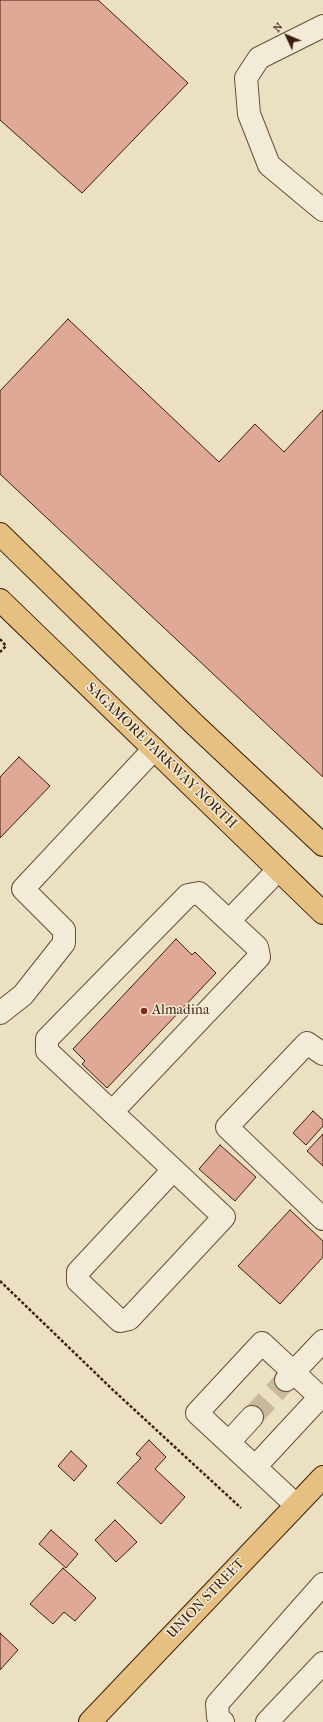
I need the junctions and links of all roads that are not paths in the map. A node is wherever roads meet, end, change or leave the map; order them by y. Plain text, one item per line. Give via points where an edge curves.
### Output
1 (323, 26) edge
2 (323, 210) edge
3 (0, 534) edge
4 (0, 600) edge
5 (154, 749) junction
6 (323, 845) edge
7 (278, 870) junction
8 (323, 912) edge
9 (230, 921) junction
10 (0, 1013) edge
11 (323, 1054) edge
12 (112, 1112) junction
13 (173, 1170) junction
14 (323, 1219) edge
15 (323, 1341) edge
16 (290, 1377) junction
17 (252, 1417) tunnel mouth
18 (229, 1442) junction
19 (255, 1467) junction
20 (323, 1477) edge
21 (296, 1505) junction
22 (323, 1584) edge
23 (323, 1663) edge
24 (90, 1722) edge
25 (224, 1722) edge
26 (267, 1722) edge

1 - 2 lane via 259,58 246,78 249,114 269,165
3 - 6 main road via 193,723
4 - 5 main road, SAGAMORE PARKWAY NORTH
5 - 7 main road, SAGAMORE PARKWAY NORTH
5 - 10 lane via 23,889 64,930 64,943 23,995
7 - 8 main road, SAGAMORE PARKWAY NORTH
7 - 9 lane
9 - 12 lane via 257,947 259,957
9 - 12 lane via 199,893 188,895 47,1040 47,1051
11 - 14 lane via 306,1043 227,1127
12 - 13 lane
13 - 13 lane via 224,1217 129,1319 120,1321 78,1281 78,1272
15 - 16 lane
16 - 18 lane via 262,1343 197,1413
16 - 19 lane via 320,1397
17 - 18 lane
18 - 19 lane
19 - 21 lane
20 - 21 main road, UNION STREET
21 - 24 main road, UNION STREET
22 - 25 lane via 217,1704 218,1717
23 - 26 lane

